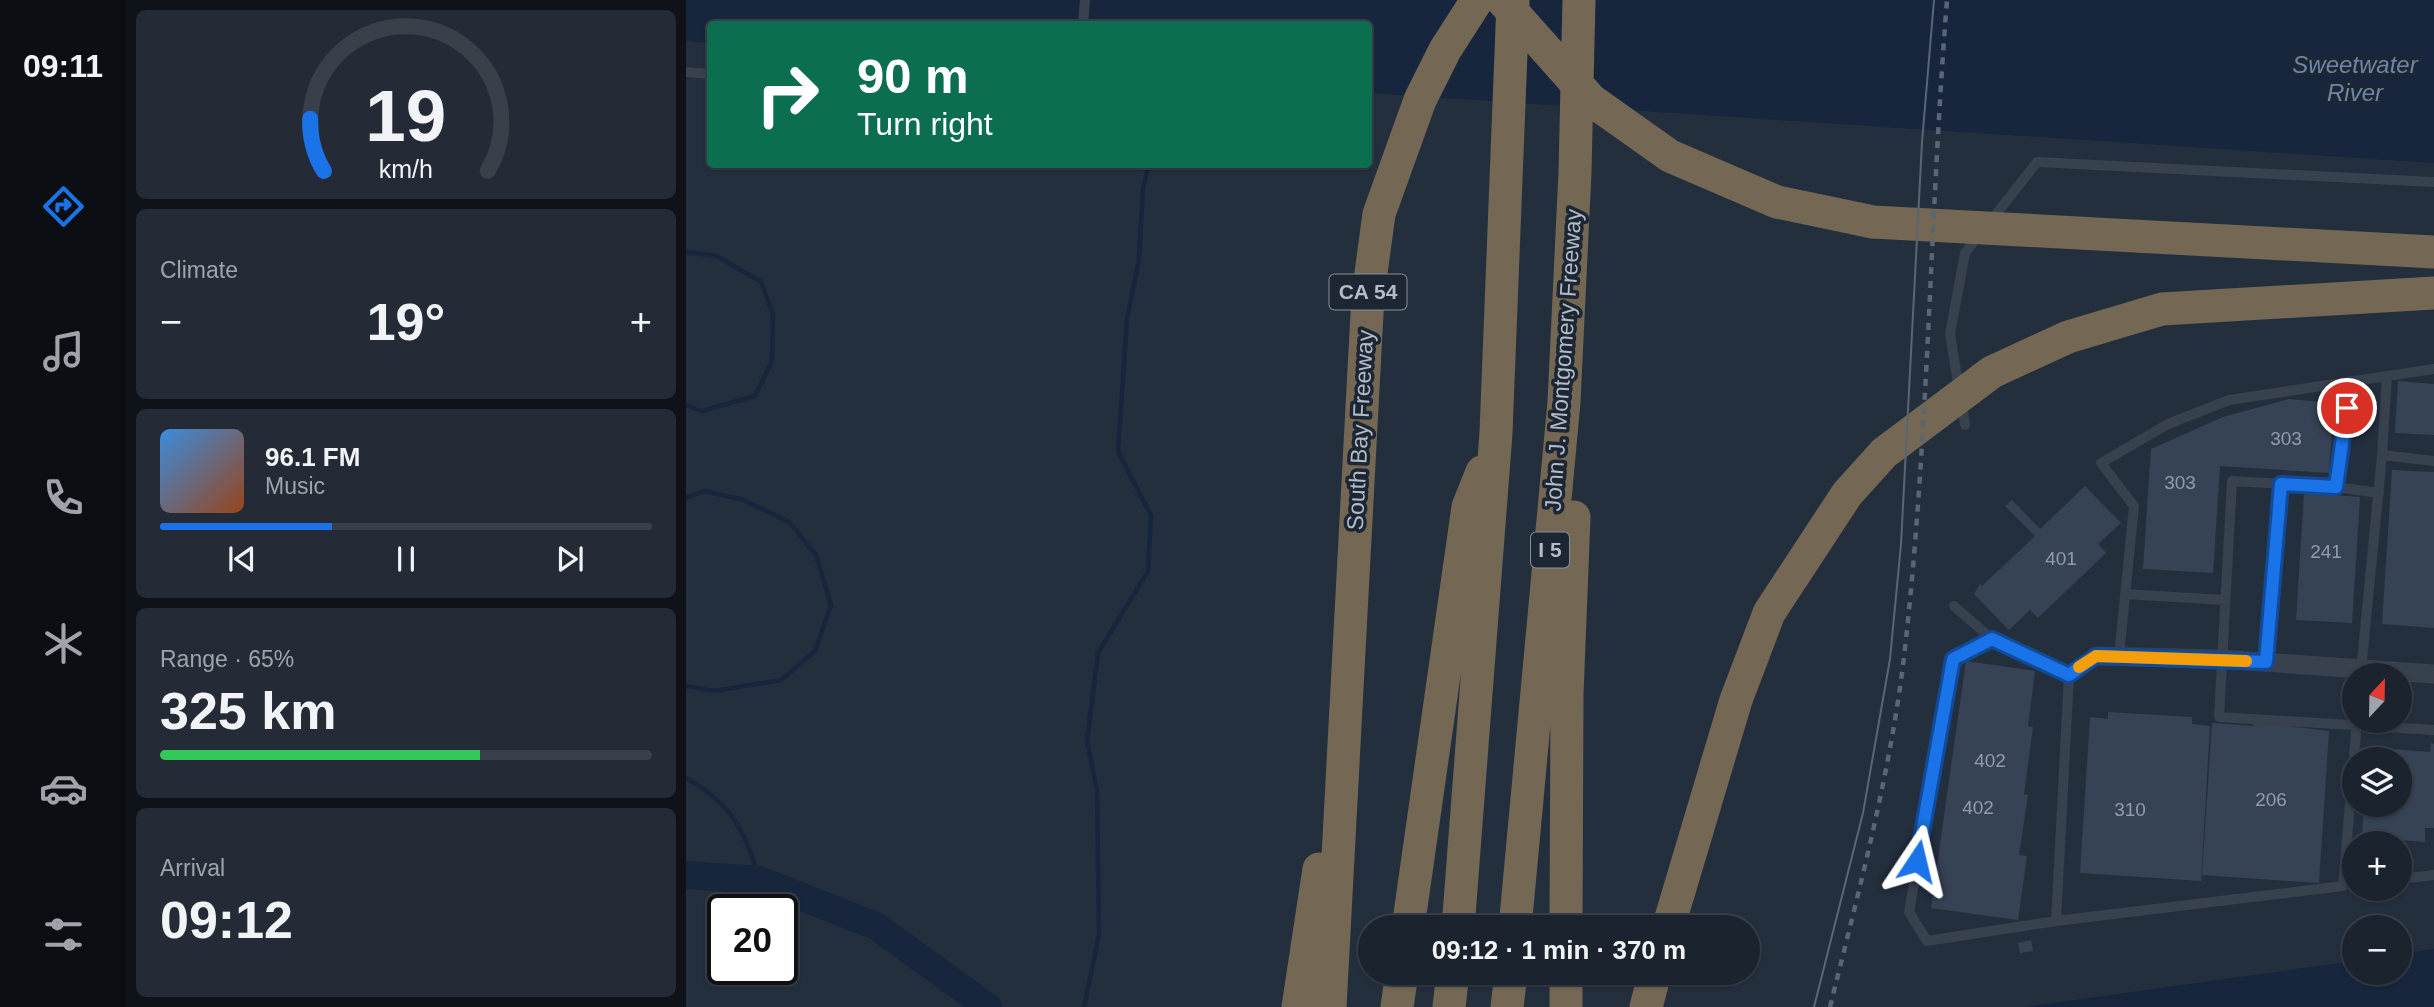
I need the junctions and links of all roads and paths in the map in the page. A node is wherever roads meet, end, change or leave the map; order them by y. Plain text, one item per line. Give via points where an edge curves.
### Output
1 (1085, 0) edge
2 (1477, 0) edge
3 (1502, 0) edge
4 (1513, 0) edge
5 (1578, 0) edge
6 (1083, 21) edge
7 (686, 72) edge
8 (707, 74) edge
9 (2434, 182) edge
10 (2434, 252) edge
11 (2434, 293) edge
12 (2434, 369) edge
13 (2387, 376) junction
14 (2350, 381) junction
15 (1564, 402) junction
16 (1965, 425) dead end
17 (1496, 433) junction
18 (2382, 455) junction
19 (2434, 460) edge
20 (2281, 484) junction
21 (2336, 487) junction
22 (2379, 493) junction
23 (2125, 594) junction
24 (2224, 600) junction
25 (1954, 606) dead end
26 (1992, 639) junction
27 (2096, 656) joint
28 (2119, 656) junction
29 (2220, 659) junction
30 (2266, 662) junction
31 (2361, 663) edge
32 (2342, 670) edge
33 (2412, 673) edge
34 (2434, 674) edge
35 (2069, 675) junction
36 (1344, 714) junction
37 (2342, 721) edge
38 (2412, 728) edge
39 (2434, 730) edge
40 (2355, 733) edge
41 (1704, 799) junction
42 (2351, 831) edge
43 (2434, 875) edge
44 (2412, 878) edge
45 (2342, 886) edge
46 (1410, 915) edge
47 (1459, 915) edge
48 (1516, 915) edge
49 (1566, 915) edge
50 (1672, 915) edge
51 (1687, 915) edge
52 (2056, 921) junction
53 (1400, 985) edge
54 (1452, 985) edge
55 (1510, 985) edge
56 (1566, 985) edge
57 (1652, 985) edge
58 (1669, 985) edge
59 (1298, 1007) edge
60 (1330, 1007) edge
61 (1397, 1007) edge
62 (1449, 1007) edge
63 (1507, 1007) edge
64 (1566, 1007) edge
65 (1646, 1007) edge
66 (1664, 1007) edge

1 - 6 lane
2 - 36 highway, South Bay Freeway / CA 54 via 1420,100 1379,214 1368,295
3 - 10 highway via 1591,100 1670,156 1777,202 1873,222
4 - 17 highway
5 - 15 highway, John J. Montgomery Freeway / I 5
7 - 8 lane
9 - 16 lane via 2037,162 1965,253 1951,334
11 - 41 highway via 2162,309 2068,337 1992,372 1884,453 1823,528 1769,613
12 - 13 lane
13 - 14 lane
13 - 18 lane
14 - 21 lane
14 - 23 lane via 2229,400 2168,424 2101,463 2134,506
15 - 48 highway, John J. Montgomery Freeway / I 5
15 - 49 highway via 1576,456 1567,694
17 - 46 highway via 1468,507
17 - 47 highway
18 - 19 lane
18 - 22 lane
20 - 21 lane
20 - 24 lane via 2232,481
20 - 30 lane
21 - 22 lane
22 - 31 lane
23 - 24 lane
23 - 28 lane
24 - 29 lane
25 - 26 lane
26 - 35 lane
26 - 52 lane via 1953,659 1909,912 1927,941
27 - 28 street
27 - 35 lane
28 - 29 street
29 - 30 street
29 - 37 lane via 2219,717
30 - 32 street
33 - 34 street
35 - 52 lane
36 - 59 highway
36 - 60 highway
38 - 39 lane
40 - 42 lane
41 - 50 highway
41 - 51 highway
43 - 44 lane
45 - 52 lane
53 - 61 highway
54 - 62 highway
55 - 63 highway
56 - 64 highway
57 - 65 highway
58 - 66 highway

